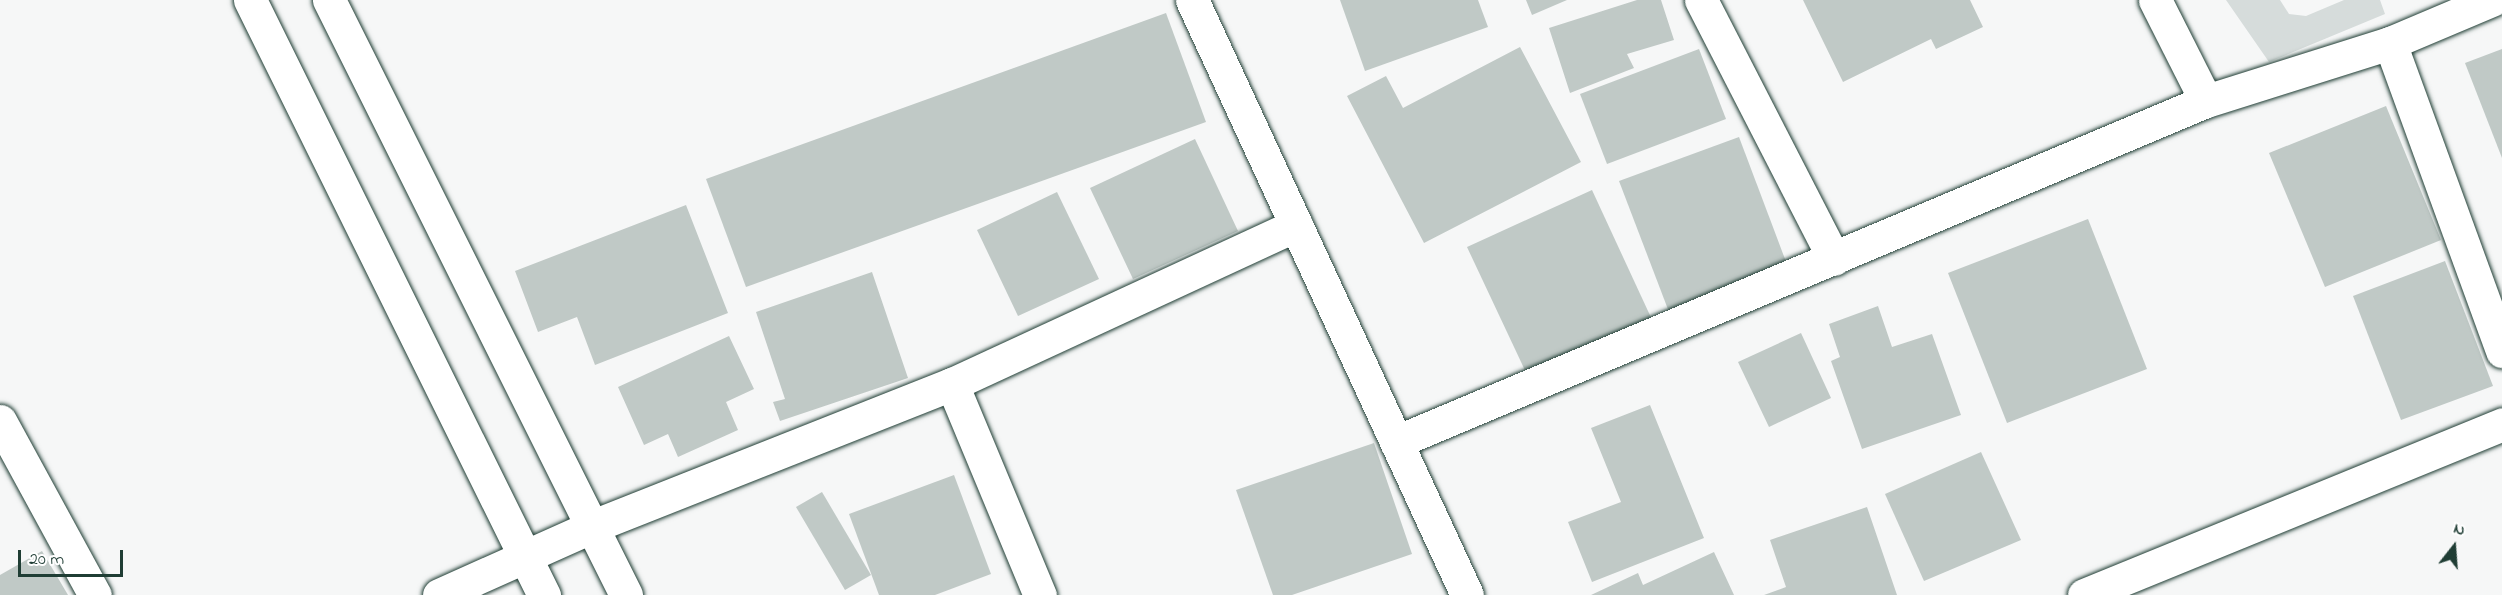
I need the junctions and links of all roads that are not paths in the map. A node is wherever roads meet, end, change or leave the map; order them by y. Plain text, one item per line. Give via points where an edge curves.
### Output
1 (250, 0) edge
2 (329, 0) edge
3 (1192, 0) edge
4 (1701, 0) edge
5 (2156, 0) edge
6 (2492, 0) edge
7 (2390, 44) junction
8 (2206, 101) junction
9 (1296, 225) junction
10 (1834, 260) junction
11 (2502, 351) edge
12 (952, 384) junction
13 (0, 421) edge
14 (2502, 424) edge
15 (1396, 442) junction
16 (593, 526) junction
17 (525, 555) junction
18 (95, 595) edge
19 (439, 595) edge
20 (544, 595) edge
21 (626, 595) edge
22 (1040, 595) edge
23 (1467, 595) edge
24 (2084, 595) edge

1 - 17 street
2 - 16 street
3 - 9 street
4 - 10 street
5 - 8 street
6 - 7 street
7 - 8 street
7 - 11 street
8 - 10 street
9 - 12 street
9 - 15 street
10 - 15 street
12 - 16 street
12 - 22 street
13 - 18 street
14 - 24 street
15 - 23 street
16 - 17 street
16 - 21 street
17 - 19 street
17 - 20 street

